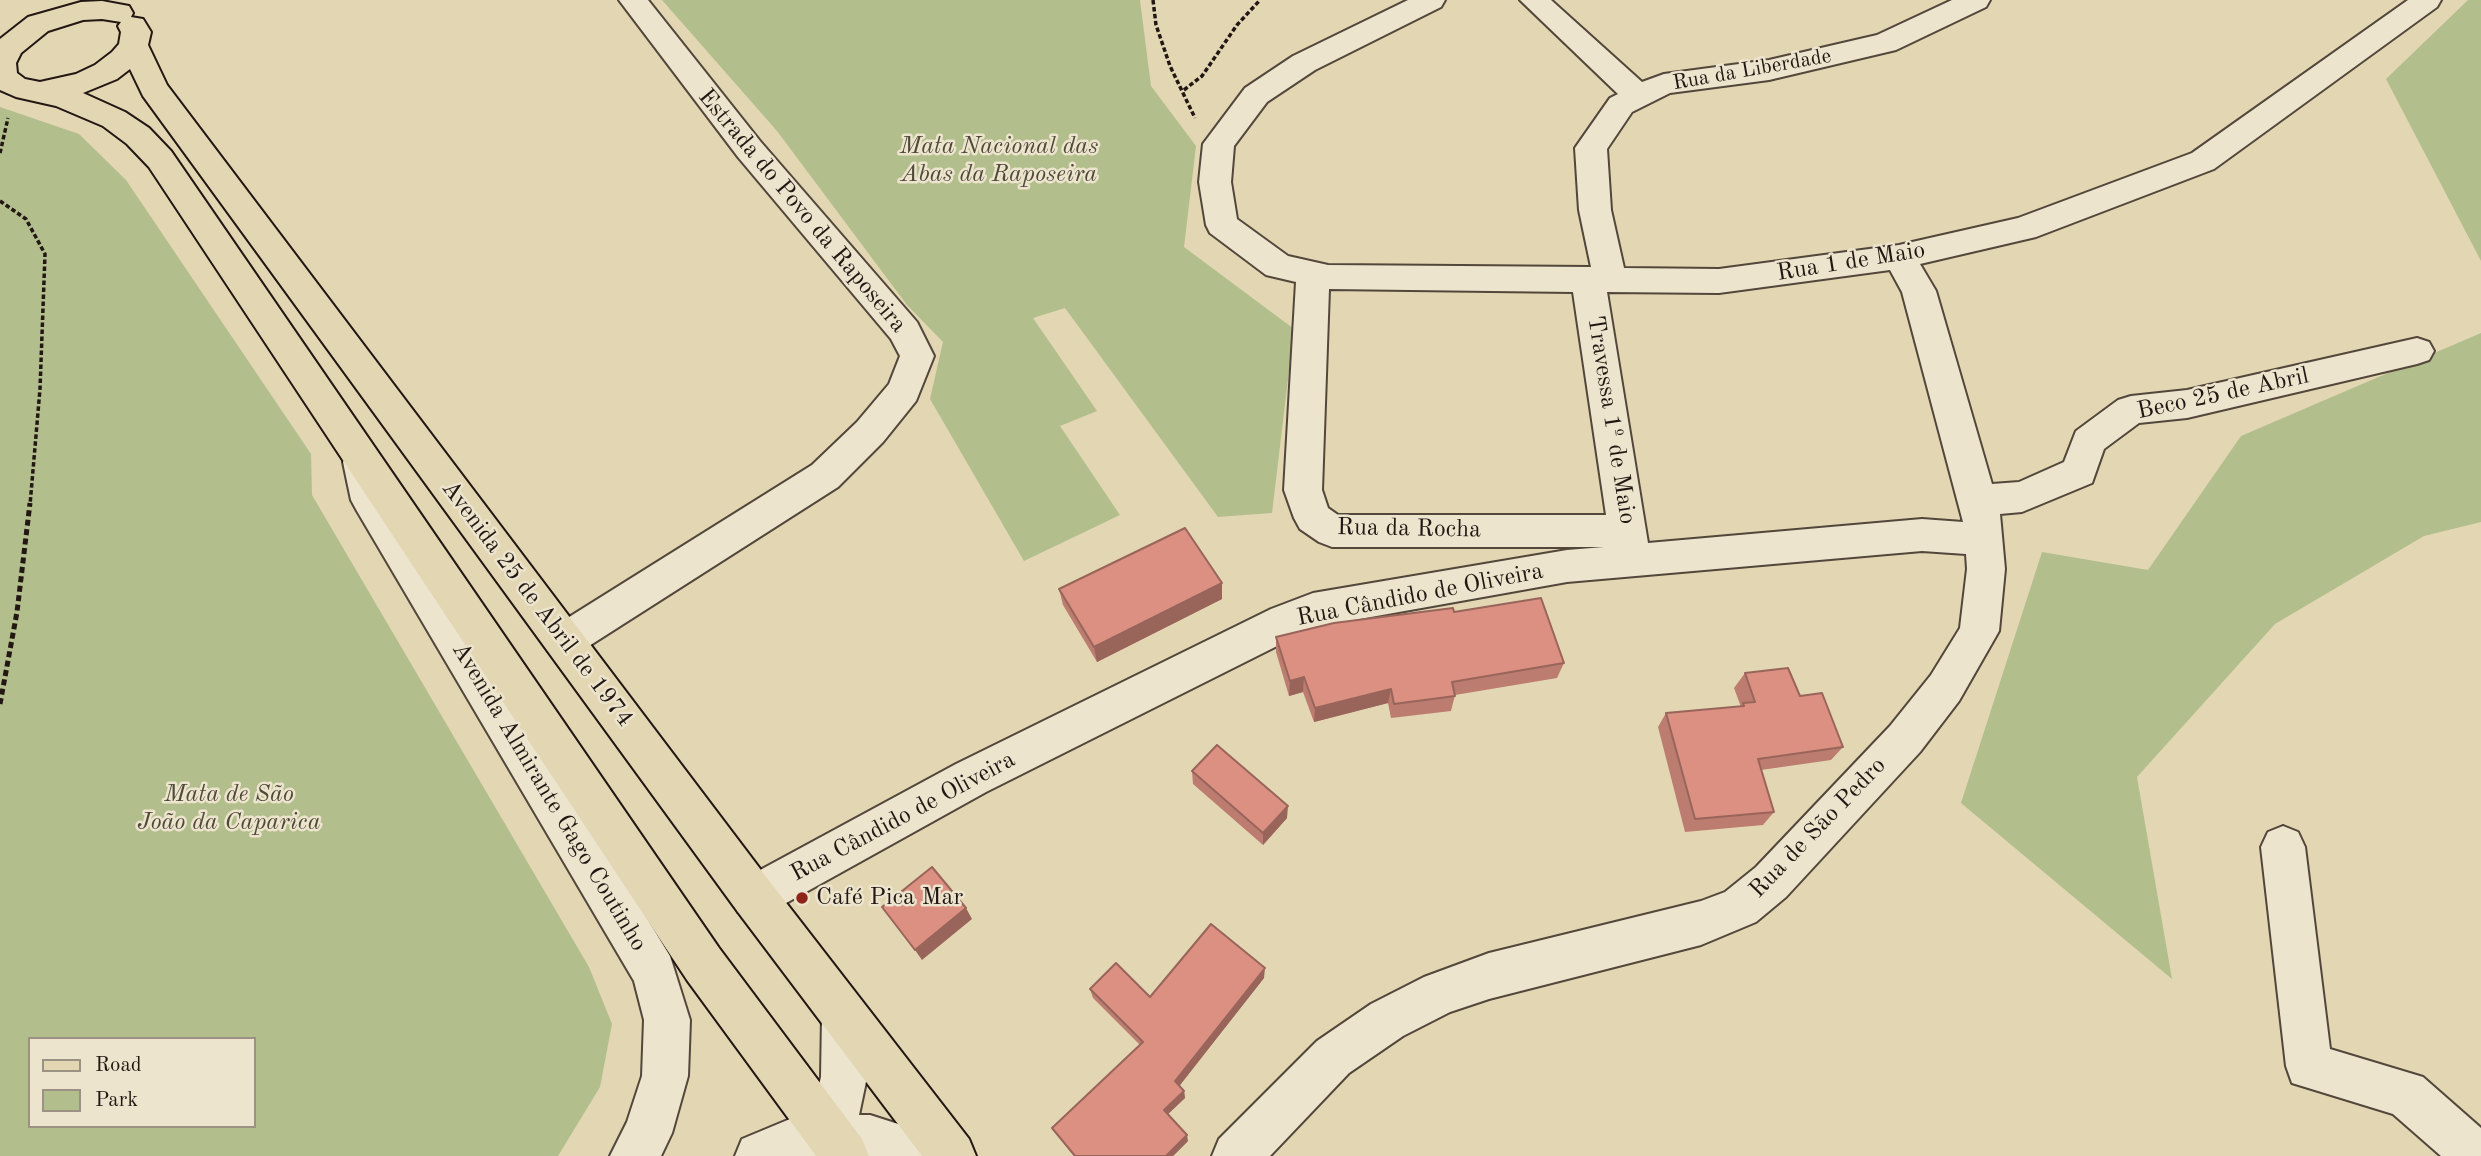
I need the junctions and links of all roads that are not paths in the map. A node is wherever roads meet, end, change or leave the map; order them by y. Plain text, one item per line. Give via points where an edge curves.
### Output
1 (633, 0) edge
2 (1431, 0) edge
3 (1534, 0) edge
4 (1976, 0) edge
5 (2427, 0) edge
6 (117, 19) edge
7 (29, 24) edge
8 (14, 81) edge
9 (1639, 96) junction
10 (1899, 257) junction
11 (1313, 274) junction
12 (1599, 279) junction
13 (2417, 351) dead end
14 (358, 453) junction
15 (1980, 520) junction
16 (1630, 546) junction
17 (564, 641) junction
18 (2283, 847) dead end
19 (754, 897) junction
20 (845, 1016) junction
21 (834, 1150) edge
22 (634, 1156) edge
23 (759, 1156) edge
24 (928, 1156) edge
25 (952, 1156) edge
26 (1236, 1156) edge
27 (2477, 1156) edge

1 - 17 street, Estrada do Povo da Raposeira via 749,149 905,331 917,356 904,391 825,476
2 - 11 street, Rua 1 de Maio via 1304,63 1256,95 1219,144 1215,182 1222,225 1278,266
3 - 9 street
4 - 9 street, Rua da Liberdade via 1886,43 1769,70 1664,85
5 - 10 street, Rua 1 de Maio via 2203,161 2024,229
6 - 7 main road via 102,10 81,10
6 - 8 main road via 123,59 95,78 60,90
6 - 17 main road, Avenida 25 de Abril de 1974 via 154,89
7 - 8 main road via 1,63
8 - 14 main road via 114,119 160,159
9 - 12 street, Rua da Liberdade via 1622,105 1591,148
10 - 12 street, Rua 1 de Maio via 1719,281
10 - 15 street, Rua de São Pedro via 1919,291
11 - 12 street, Rua 1 de Maio
11 - 16 street, Rua da Rocha via 1303,490 1312,518 1332,531
12 - 16 street, Travessa 1º de Maio
13 - 15 street, Beco 25 de Abril via 2187,404 2131,410 2090,441 2079,472
14 - 21 main road
14 - 22 street, Avenida Almirante Gago Coutinho via 370,500 654,972 667,1020 665,1076 648,1133
15 - 16 street, Rua Cândido de Oliveira via 1922,535
15 - 26 street, Rua de São Pedro via 1984,600 1979,631 1967,655 1905,739 1771,882 1740,907 1701,923 1440,992 1387,1020 1333,1057
16 - 19 street, Rua Cândido de Oliveira via 1567,566 1313,610 1285,621 971,778
17 - 19 main road, Avenida 25 de Abril de 1974
18 - 27 street via 2309,1066 2406,1094
19 - 20 main road, Avenida 25 de Abril de 1974
20 - 21 street via 844,1077
20 - 25 main road, Avenida 25 de Abril de 1974
21 - 23 street via 790,1143
21 - 24 street via 870,1139

